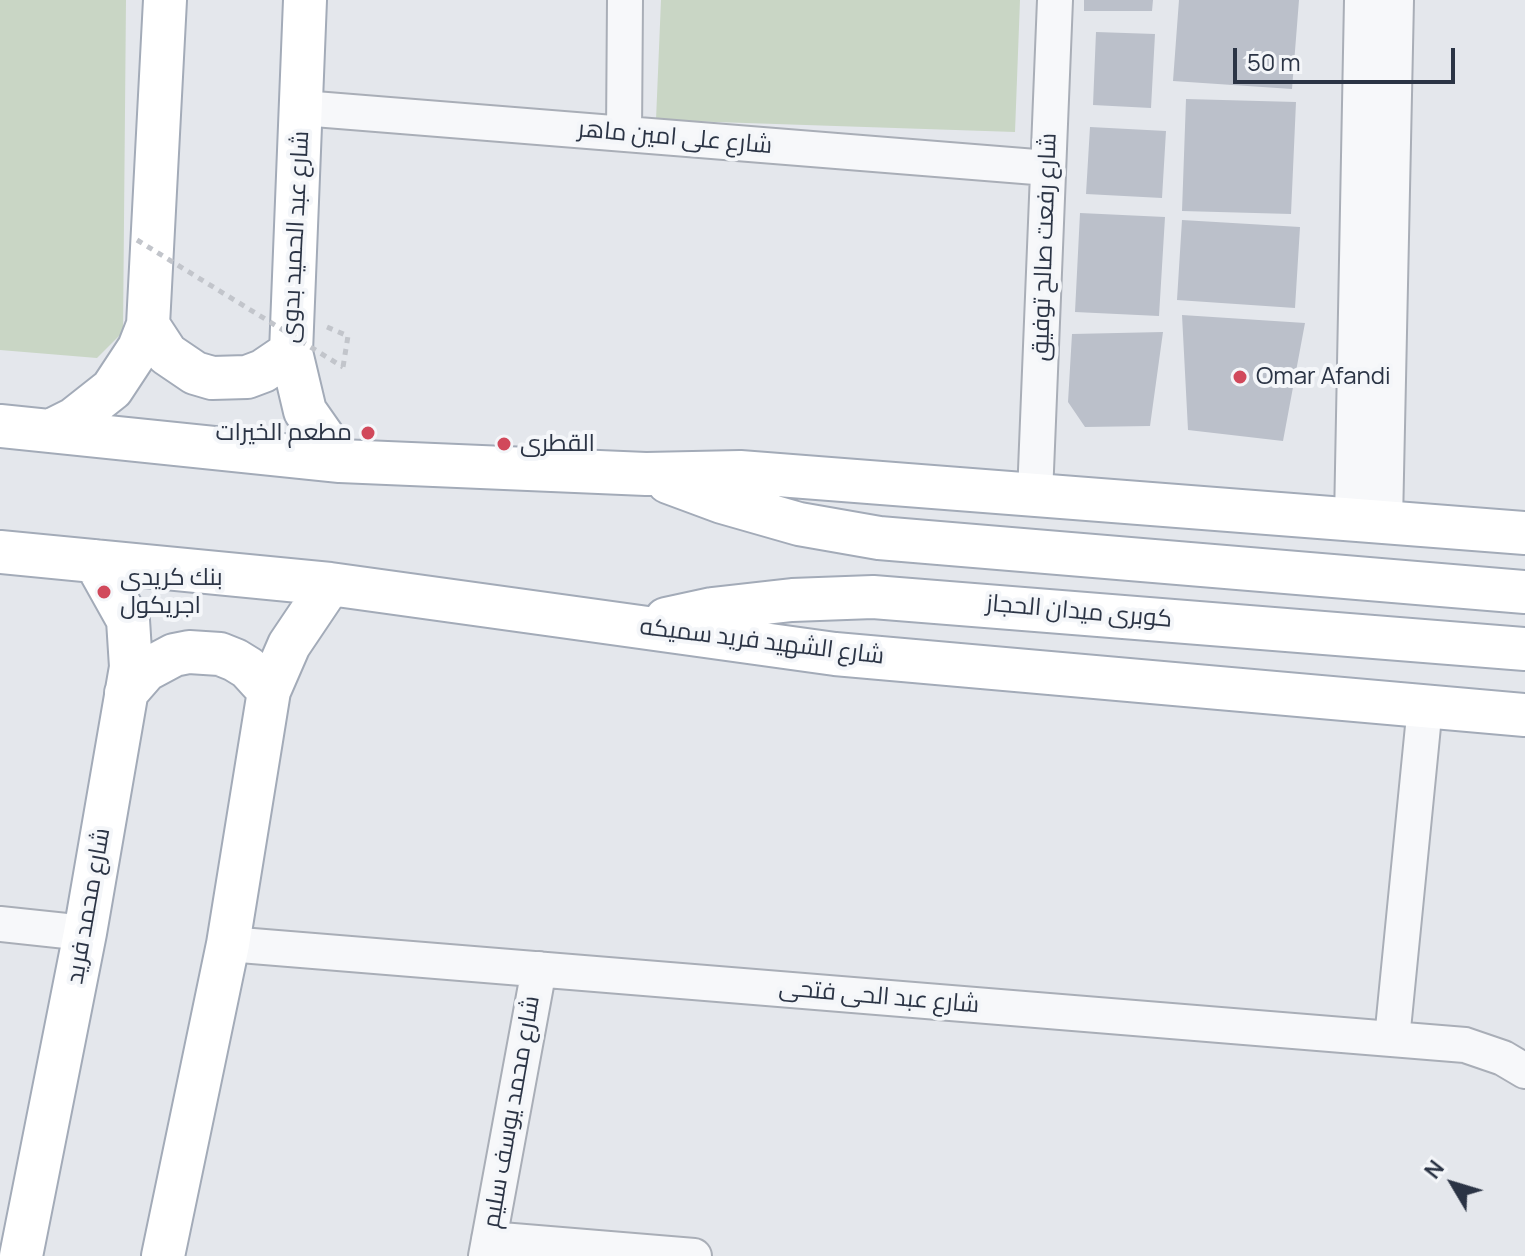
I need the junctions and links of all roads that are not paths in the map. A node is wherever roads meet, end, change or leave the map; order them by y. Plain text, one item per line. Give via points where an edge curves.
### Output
1 (165, 0) edge
2 (305, 0) edge
3 (625, 0) edge
4 (1055, 0) edge
5 (1362, 0) edge
6 (1396, 0) edge
7 (302, 108) junction
8 (624, 134) junction
9 (1048, 168) junction
10 (148, 325) junction
11 (291, 352) junction
12 (0, 426) edge
13 (52, 430) junction
14 (340, 461) junction
15 (646, 474) junction
16 (1035, 495) junction
17 (1369, 521) junction
18 (1525, 533) edge
19 (0, 552) edge
20 (95, 561) junction
21 (330, 584) junction
22 (1525, 592) edge
23 (634, 626) junction
24 (1525, 649) edge
25 (269, 691) junction
26 (126, 693) junction
27 (1425, 706) junction
28 (1525, 715) edge
29 (0, 924) edge
30 (85, 933) junction
31 (228, 944) junction
32 (539, 969) junction
33 (1392, 1039) junction
34 (1525, 1071) edge
35 (487, 1248) edge
36 (21, 1256) edge
37 (163, 1256) edge
38 (694, 1256) edge

1 - 10 main road
2 - 7 main road, شارع عبد الحميد بدوى
3 - 8 street
4 - 9 street, شارع رفعت صالح توفيق
5 - 17 street
6 - 17 street
7 - 8 street, شارع على امين ماهر
7 - 11 main road, شارع عبد الحميد بدوى
8 - 9 street, شارع على امين ماهر
9 - 16 street, شارع رفعت صالح توفيق
10 - 11 main road via 167,354 212,378 247,377
10 - 13 main road via 112,389
11 - 14 main road, شارع عبد الحميد بدوى via 305,411
12 - 13 main road
13 - 14 main road
14 - 15 main road
15 - 16 main road via 740,472
15 - 22 main road via 799,524 879,538
16 - 17 main road
17 - 18 main road
19 - 20 main road, شارع الشهيد فريد سميكه
20 - 21 main road, شارع الشهيد فريد سميكه
20 - 26 main road, شارع محمد فريد via 128,620 132,643
21 - 23 main road, شارع الشهيد فريد سميكه
21 - 25 main road via 289,645
23 - 24 main road, كوبرى ميدان الحجاز via 712,609 873,597
23 - 27 main road, شارع الشهيد فريد سميكه via 835,654
25 - 26 main road via 235,660 189,652 146,670
25 - 31 main road
26 - 30 main road, شارع محمد فريد
27 - 28 main road, شارع الشهيد فريد سميكه
27 - 33 street
29 - 30 street
30 - 36 main road, شارع محمد فريد
31 - 32 street, شارع عبد الحى فتحى
31 - 37 main road
32 - 33 street, شارع عبد الحى فتحى
32 - 35 street, شارع محمد يوسف سليم
33 - 34 street, شارع عبد الحى فتحى via 1465,1045
35 - 38 street

